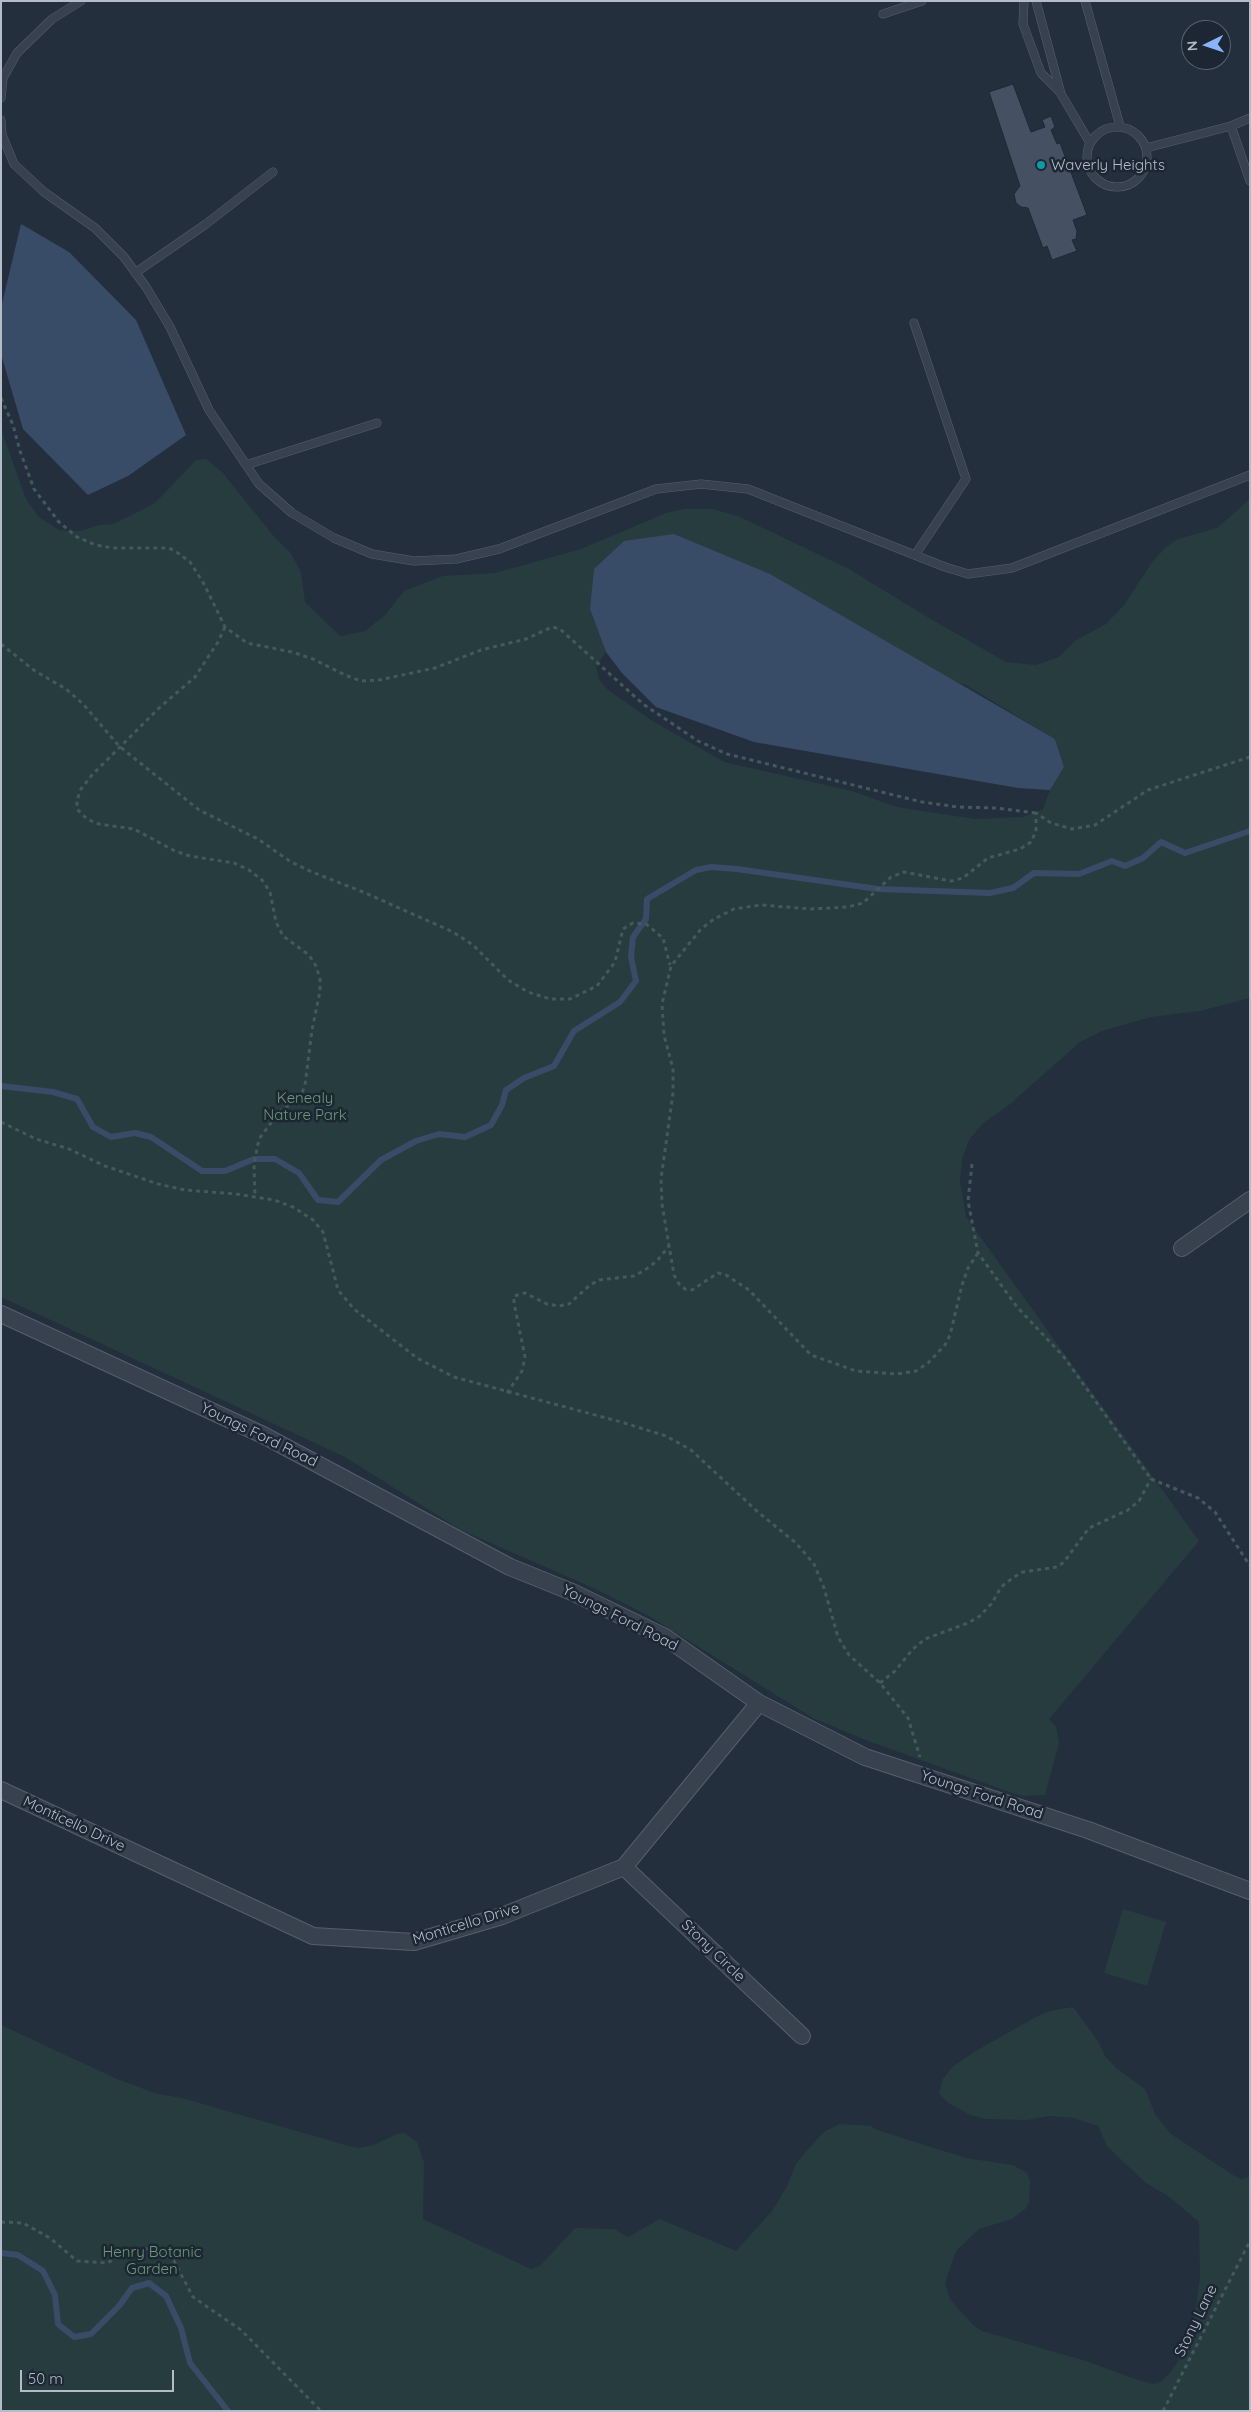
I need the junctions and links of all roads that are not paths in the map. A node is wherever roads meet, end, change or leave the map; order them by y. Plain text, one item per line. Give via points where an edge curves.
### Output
1 (81, 1) edge
2 (922, 1) edge
3 (1024, 1) edge
4 (1036, 1) edge
5 (1085, 1) edge
6 (884, 14) dead end
7 (2, 78) edge
8 (1061, 94) junction
9 (1, 98) edge
10 (1250, 118) edge
11 (1, 120) edge
12 (1120, 126) junction
13 (1231, 126) junction
14 (1090, 143) junction
15 (1146, 148) junction
16 (274, 172) dead end
17 (1250, 181) edge
18 (135, 273) junction
19 (914, 323) dead end
20 (377, 423) dead end
21 (246, 465) junction
22 (1250, 474) edge
23 (915, 555) junction
24 (1250, 1200) edge
25 (1182, 1248) dead end
26 (1, 1314) edge
27 (759, 1703) junction
28 (1, 1790) edge
29 (624, 1867) junction
30 (1250, 1891) edge
31 (802, 2036) dead end

1 - 7 lane via 52,18 17,53
2 - 6 lane
3 - 8 lane via 1023,24 1041,73
4 - 8 lane
5 - 12 lane
7 - 9 lane
8 - 14 lane
10 - 13 lane
11 - 18 lane via 2,135 14,164 44,192 95,228
12 - 14 lane via 1103,130
12 - 15 lane via 1136,133
13 - 15 lane
13 - 17 lane
14 - 15 lane via 1087,160 1091,171 1098,180 1115,187 1126,186 1141,176 1146,165
16 - 18 lane
18 - 21 lane via 170,327 209,410
19 - 23 lane via 966,479
20 - 21 lane
21 - 23 lane via 259,484 292,513 334,538 372,554 414,561 456,559 499,549 656,489 701,484 748,490
22 - 23 lane via 1012,568 968,574
24 - 25 street
26 - 27 street, Youngs Ford Road via 263,1435 510,1567 572,1592 665,1638
27 - 29 street, Monticello Drive
27 - 30 street, Youngs Ford Road via 865,1756 1088,1830
28 - 29 street, Monticello Drive via 313,1936 414,1942 502,1916
29 - 31 street, Stony Circle

